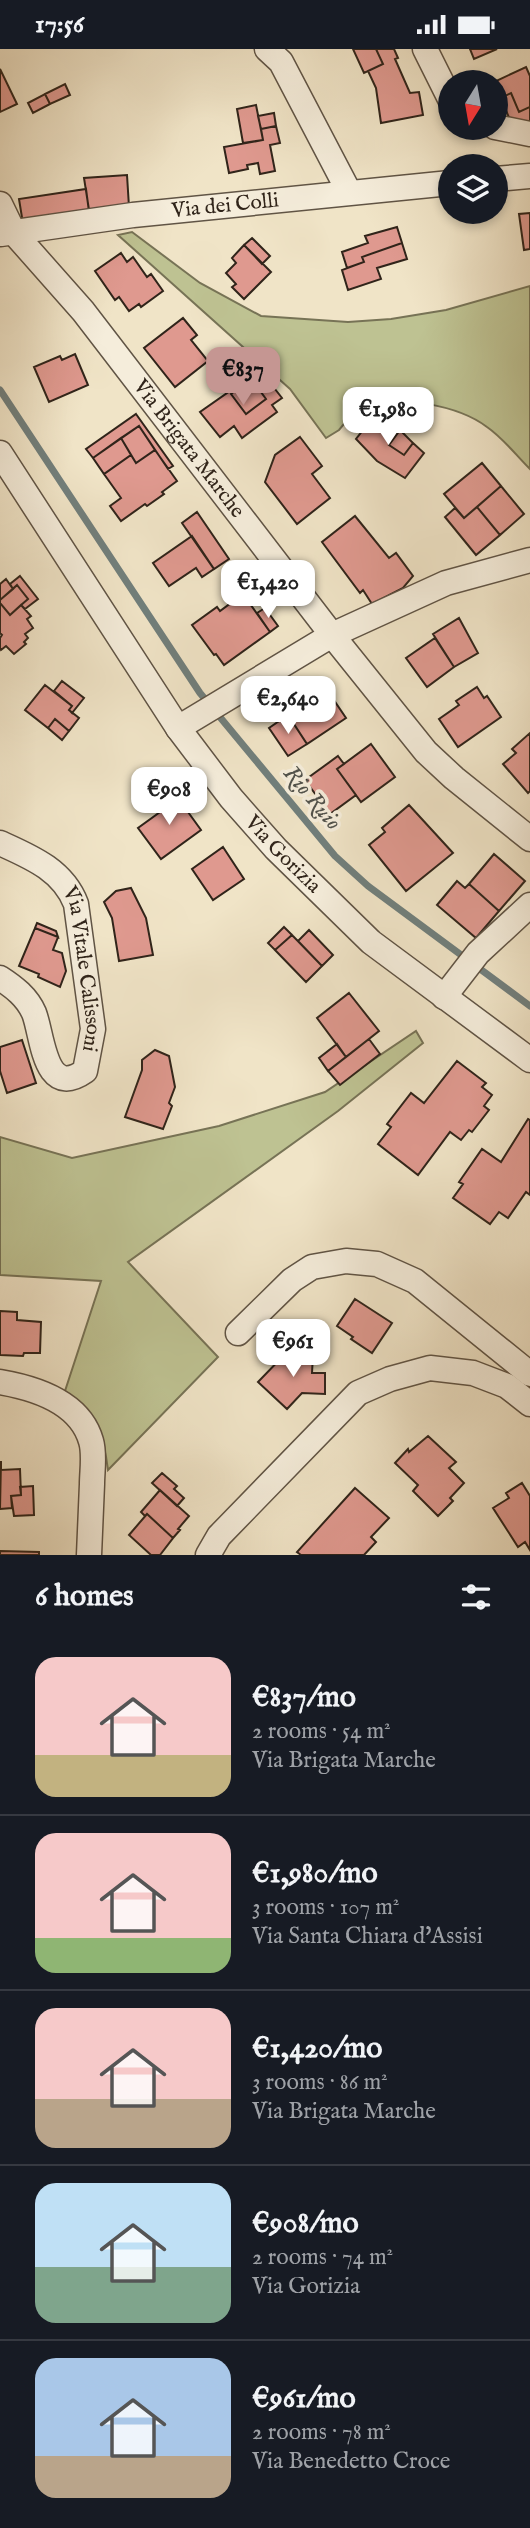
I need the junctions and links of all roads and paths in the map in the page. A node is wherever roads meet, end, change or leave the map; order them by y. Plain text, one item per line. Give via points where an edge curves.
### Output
1 (267, 49) edge
2 (425, 49) edge
3 (438, 75) edge
4 (508, 130) edge
5 (530, 134) edge
6 (530, 176) edge
7 (508, 178) edge
8 (438, 184) edge
9 (349, 192) junction
10 (0, 204) edge
11 (7, 234) edge
12 (1, 459) edge
13 (530, 560) edge
14 (332, 635) junction
15 (188, 722) junction
16 (530, 839) edge
17 (0, 843) edge
18 (530, 905) edge
19 (0, 978) edge
20 (449, 990) junction
21 (530, 1060) edge
22 (238, 1333) dead end
23 (530, 1374) edge
24 (0, 1382) edge
25 (530, 1404) edge
26 (89, 1555) edge
27 (208, 1555) edge

1 - 9 street via 281,62
2 - 3 street
4 - 5 street
6 - 7 street
8 - 9 street, Via dei Colli
9 - 11 street, Via dei Colli via 133,215
10 - 11 street, Via Brigata Marche
11 - 14 street, Via Brigata Marche via 83,311
12 - 15 street, Via Gorizia
13 - 14 street via 446,583
14 - 15 street
14 - 16 street, Via Brigata Marche via 426,752
15 - 20 street, Via Gorizia via 231,798 309,884 371,942
17 - 19 street, Via Vitale Calissoni via 57,874 76,904 93,1030 85,1071 65,1078 52,1072 33,1011 18,989
18 - 20 street via 478,953
20 - 21 street, Via Gorizia
22 - 23 street via 292,1280 312,1267 346,1261 377,1264 415,1281
24 - 26 street via 44,1393 80,1421 91,1441
25 - 27 street via 491,1378 441,1369 412,1371 358,1393 219,1536

